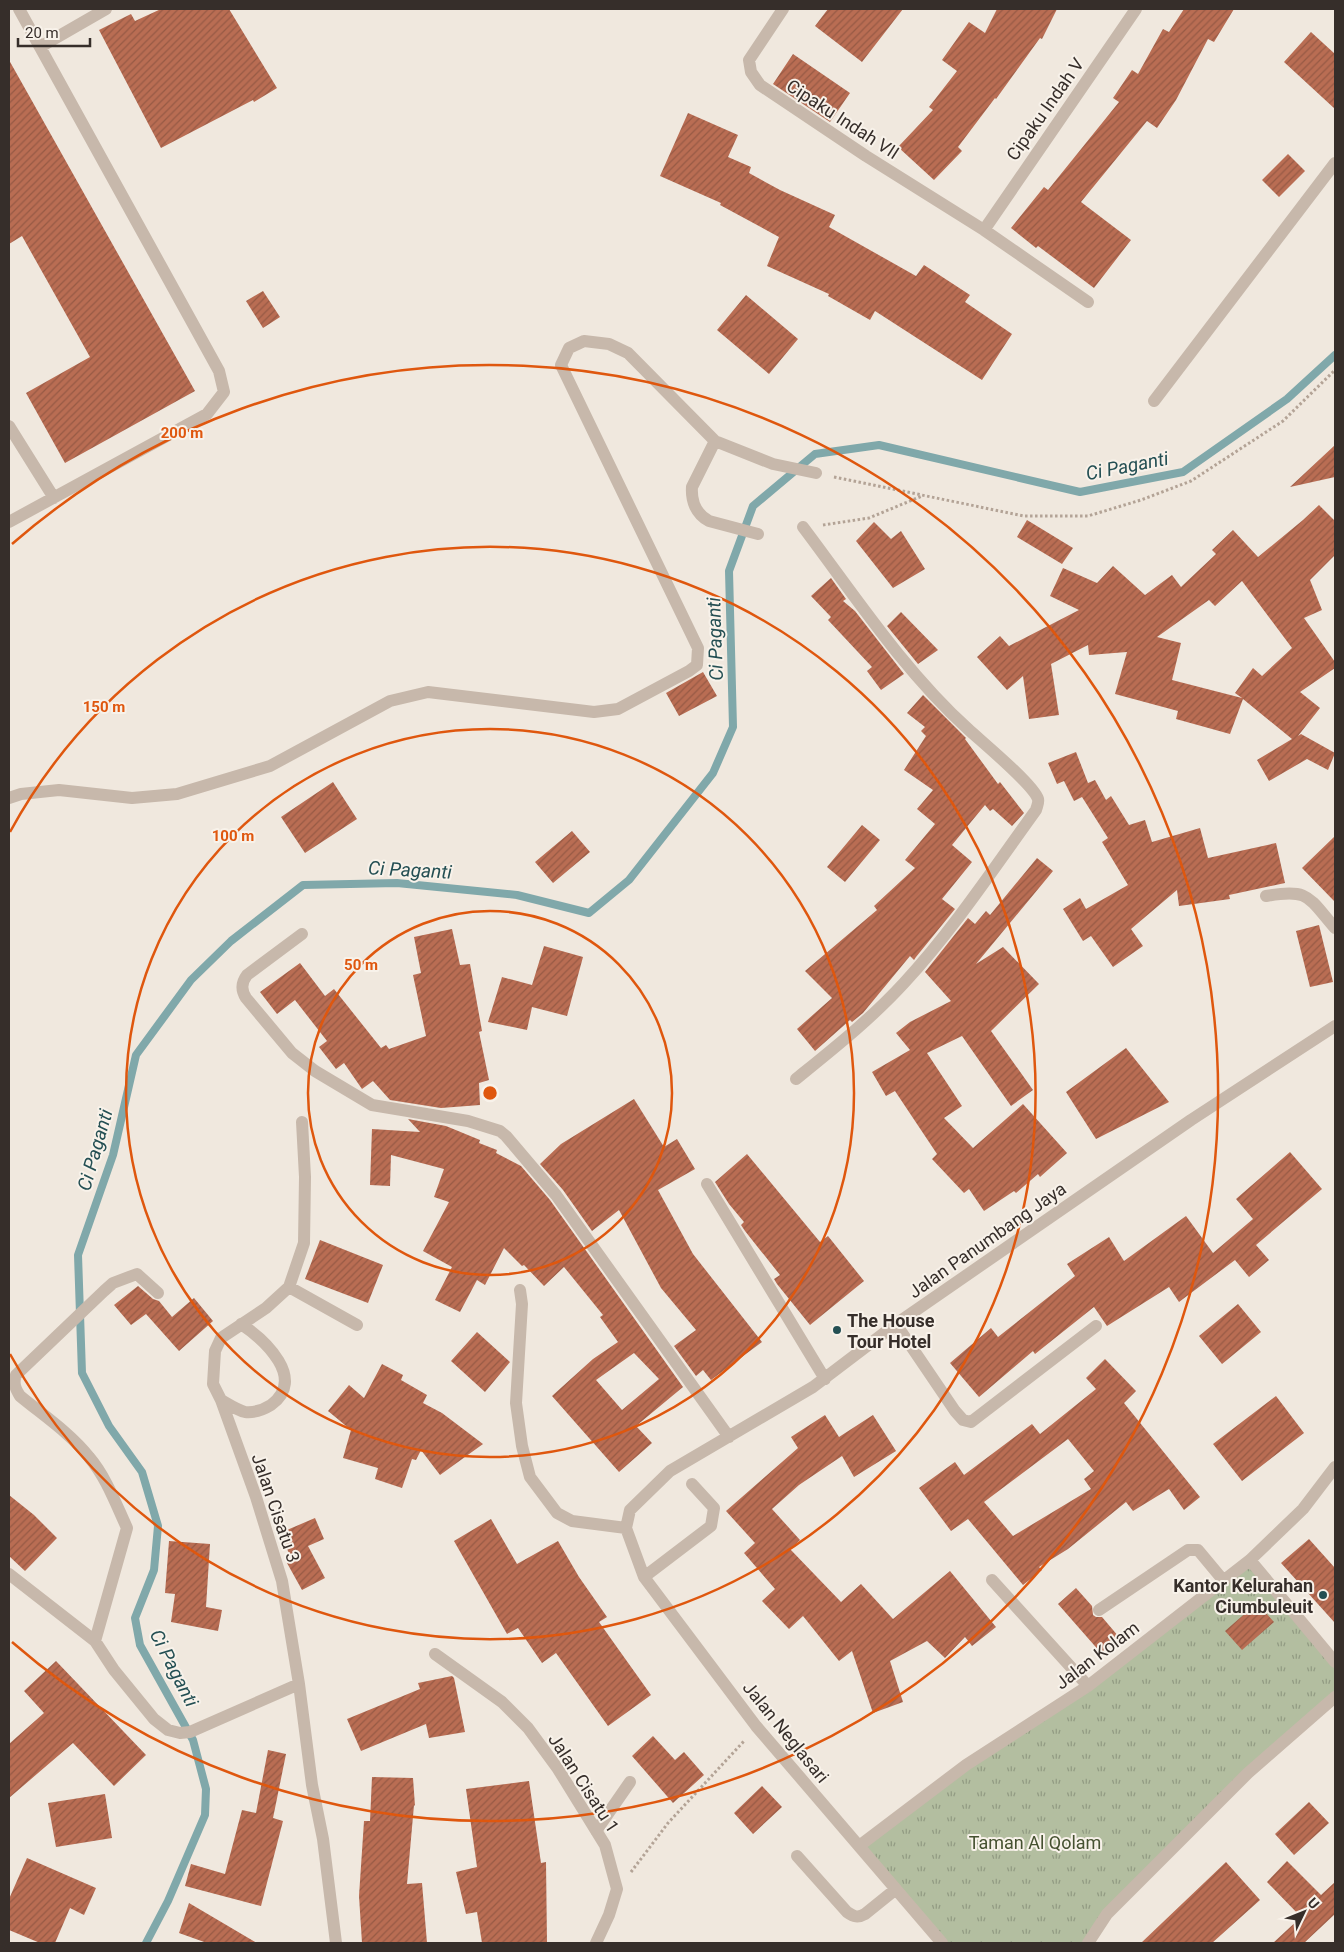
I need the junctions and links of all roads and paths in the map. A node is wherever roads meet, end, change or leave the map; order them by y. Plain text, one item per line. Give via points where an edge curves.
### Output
1 (18, 9) edge
2 (106, 9) edge
3 (783, 9) edge
4 (1136, 9) edge
5 (40, 47) junction
6 (1335, 163) edge
7 (984, 230) junction
8 (1088, 302) dead end
9 (1335, 370) edge
10 (1154, 401) dead end
11 (9, 426) edge
12 (715, 441) junction
13 (816, 473) joint
14 (922, 496) junction
15 (54, 498) junction
16 (9, 522) edge
17 (803, 527) joint
18 (758, 534) dead end
19 (9, 798) edge
20 (1266, 896) dead end
21 (1335, 928) edge
22 (302, 934) dead end
23 (1335, 1026) edge
24 (796, 1079) dead end
25 (302, 1122) dead end
26 (707, 1184) dead end
27 (289, 1287) junction
28 (520, 1290) dead end
29 (158, 1293) dead end
30 (240, 1324) junction
31 (896, 1324) junction
32 (357, 1325) dead end
33 (1096, 1326) dead end
34 (825, 1379) junction
35 (221, 1400) junction
36 (729, 1437) junction
37 (1335, 1467) edge
38 (692, 1484) dead end
39 (626, 1528) junction
40 (1250, 1560) junction
41 (9, 1574) edge
42 (644, 1577) junction
43 (992, 1580) dead end
44 (1223, 1580) junction
45 (1099, 1610) dead end
46 (95, 1641) junction
47 (435, 1654) dead end
48 (1335, 1662) edge
49 (299, 1684) junction
50 (1088, 1686) junction
51 (1335, 1697) edge
52 (756, 1726) junction
53 (630, 1782) dead end
54 (596, 1831) junction
55 (859, 1846) junction
56 (797, 1856) dead end
57 (617, 1889) junction
58 (896, 1889) junction
59 (336, 1943) edge
60 (596, 1943) edge
61 (942, 1943) edge
62 (1088, 1943) edge

1 - 5 street
2 - 5 street
3 - 7 street, Cipaku Indah VII via 750,60 751,72 760,85
4 - 7 street, Cipaku Indah V
5 - 15 street via 219,372 224,392 206,414
6 - 10 street
7 - 8 street
9 - 14 path via 1283,421 1191,481 1141,500 1088,516 1024,516
11 - 15 street
12 - 13 street via 779,465
12 - 18 street via 692,487 694,505 703,518
12 - 19 street via 628,353 609,344 584,341 569,348 561,365 698,648 696,665 689,671 618,709 594,712 428,692 390,700 270,766 177,794 132,798 59,790
13 - 14 path
14 - 17 path via 869,518
15 - 16 street
17 - 24 street via 912,672 1016,773 1037,796 1038,803 953,924 905,983 861,1026
20 - 21 street via 1296,892 1308,898
22 - 36 street via 247,976 242,988 246,998 292,1053 315,1071 372,1105 468,1122 500,1131 506,1136 556,1195
23 - 31 street, Jalan Panumbang Jaya via 1191,1120
25 - 27 street, Jalan Cisatu 3 via 304,1243
26 - 34 street
27 - 30 street, Jalan Cisatu 3 via 266,1308
27 - 32 street
28 - 39 street via 516,1403 530,1477 557,1513 572,1521
29 - 46 street via 137,1274 113,1284 16,1375 14,1386 20,1396 90,1458 105,1481 127,1528
30 - 35 street, Jalan Cisatu 3 via 221,1338 215,1351 213,1384
30 - 35 street via 258,1336 273,1353 286,1382 277,1400 259,1412 245,1412
31 - 33 street via 955,1411 963,1420 971,1422
31 - 34 street, Jalan Panumbang Jaya
34 - 36 street, Jalan Panumbang Jaya
35 - 49 street, Jalan Cisatu 3 via 282,1581
36 - 39 street, Jalan Panumbang Jaya via 670,1471 630,1510
37 - 40 street, Jalan Kolam via 1303,1509
38 - 42 street via 714,1508 711,1526
39 - 42 street, Jalan Neglasari
40 - 44 street, Jalan Kolam
40 - 48 street
41 - 46 street
42 - 52 street, Jalan Neglasari
43 - 50 street
44 - 45 street via 1198,1550 1188,1550
44 - 50 street, Jalan Kolam
46 - 49 street via 154,1719 168,1730 185,1733
47 - 54 street, Jalan Cisatu 1 via 502,1702 528,1728
49 - 59 street, Jalan Cisatu 3
50 - 55 street, Jalan Kolam via 966,1765
51 - 62 street via 1248,1773 1107,1914
52 - 55 street, Jalan Neglasari
52 - 57 path via 668,1823
53 - 54 street
54 - 57 street, Jalan Cisatu 1 via 605,1845
55 - 58 street, Jalan Neglasari
56 - 58 street via 853,1916 865,1914
57 - 60 street
58 - 61 street, Jalan Neglasari

